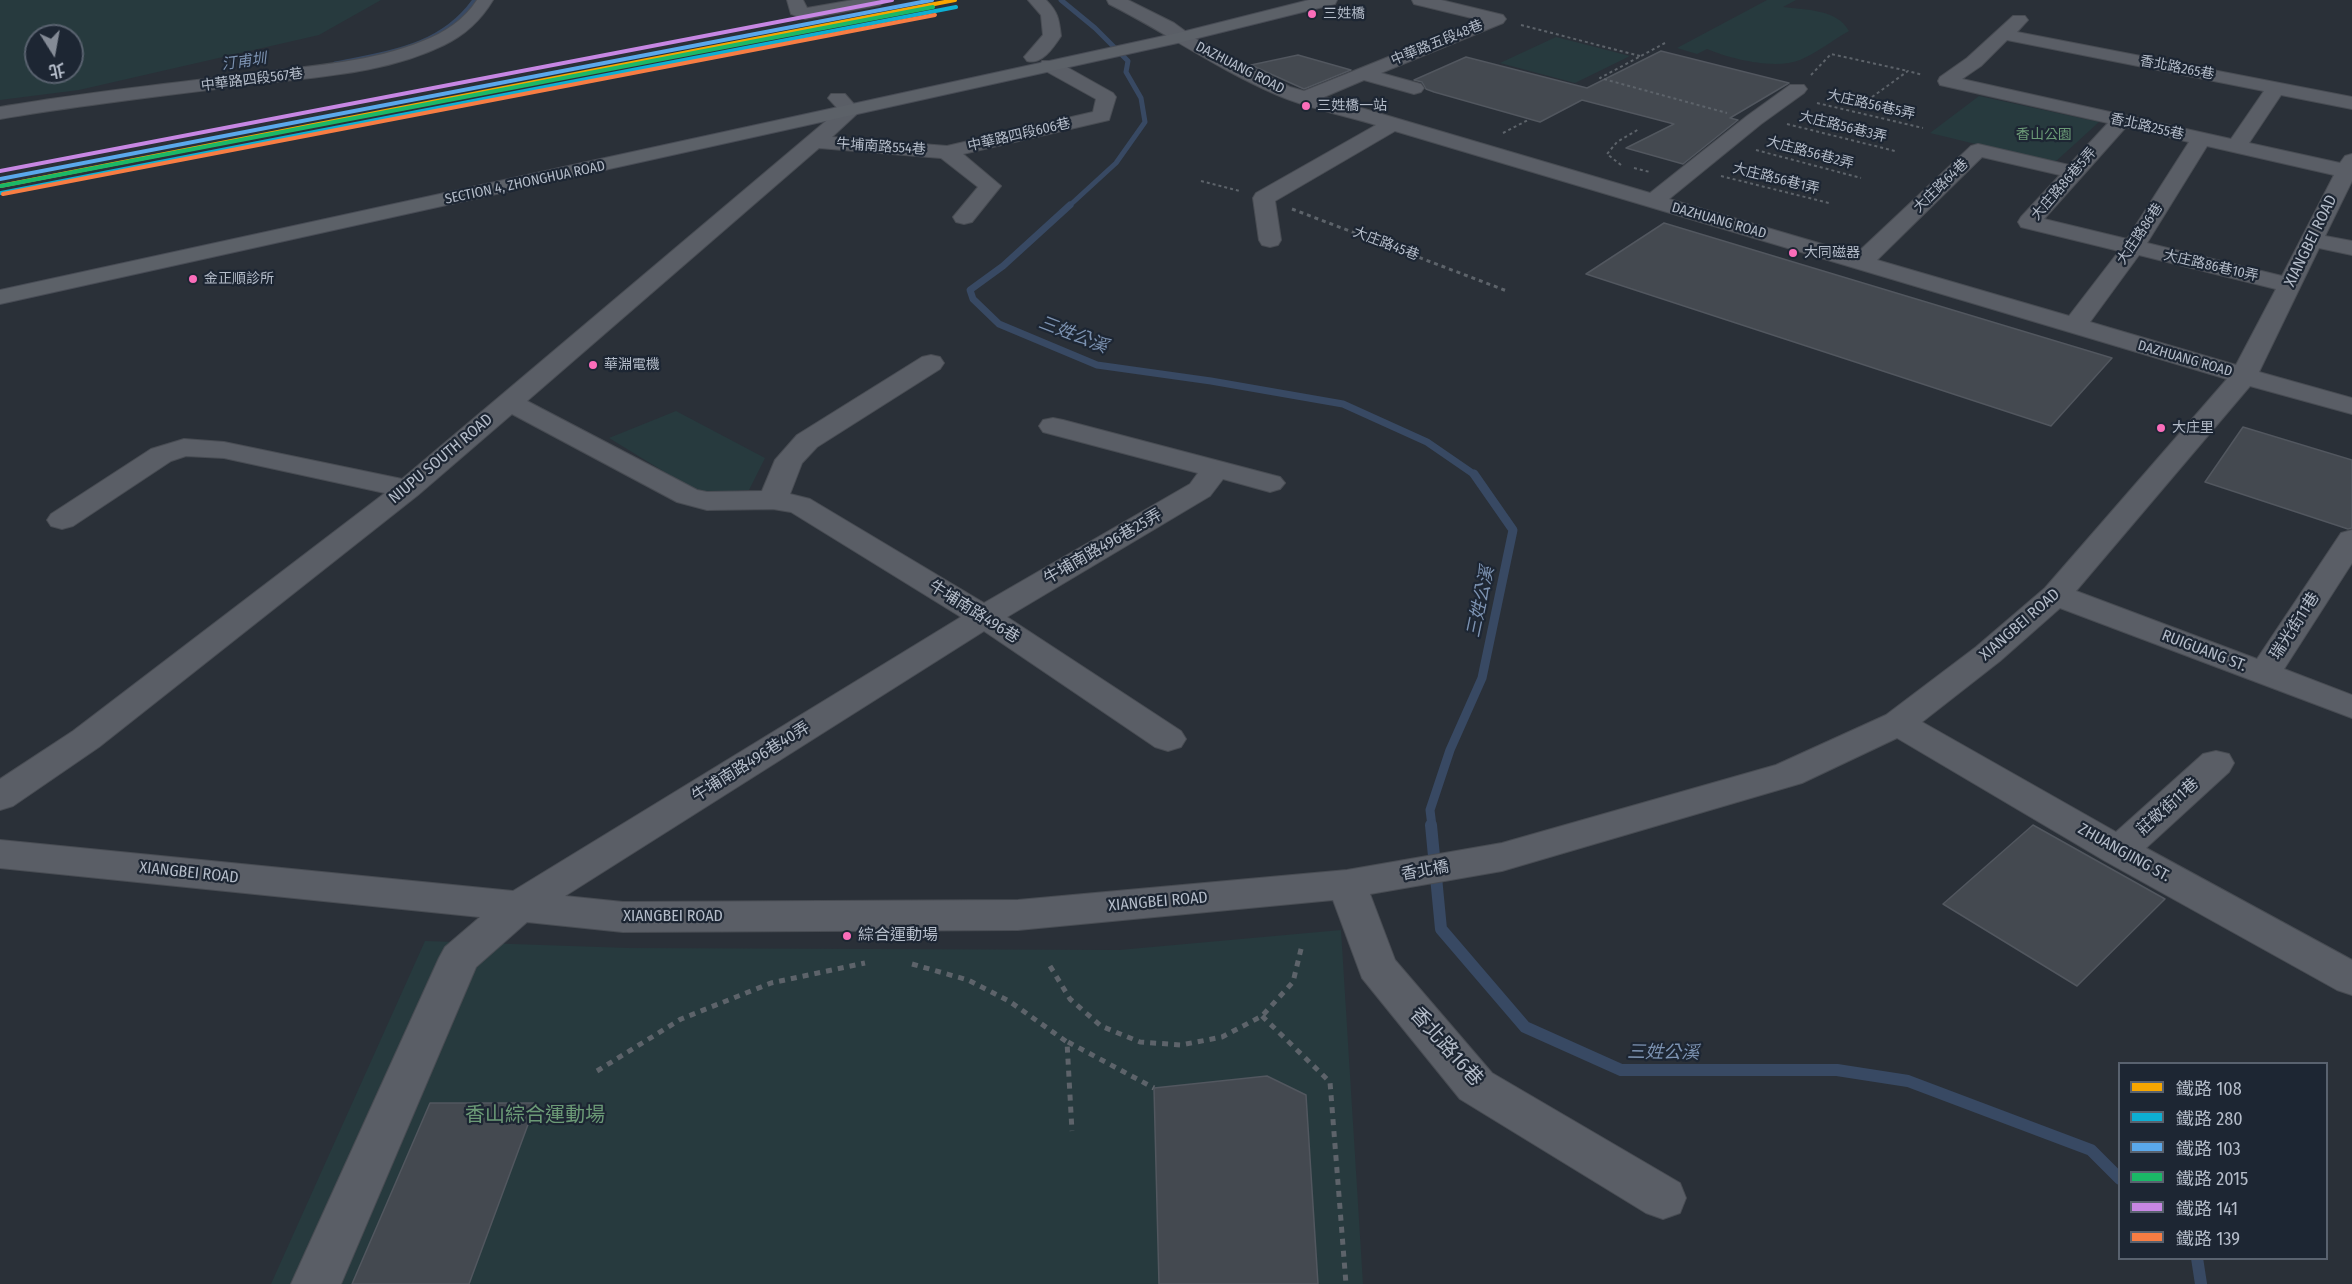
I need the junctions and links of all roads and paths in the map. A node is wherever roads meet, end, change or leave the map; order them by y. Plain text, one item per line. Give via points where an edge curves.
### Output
1 (485, 0) edge
2 (795, 0) edge
3 (880, 0) edge
4 (1036, 0) edge
5 (1115, 0) edge
6 (1281, 0) edge
7 (1329, 0) edge
8 (1420, 0) edge
9 (1497, 19) junction
10 (2020, 19) dead end
11 (1175, 32) junction
12 (2002, 34) junction
13 (1665, 43) dead end
14 (1640, 56) junction
15 (1041, 61) junction
16 (1908, 71) junction
17 (1362, 74) junction
18 (1947, 81) junction
19 (1414, 88) dead end
20 (1797, 88) joint
21 (2276, 88) junction
22 (2099, 94) dead end
23 (1872, 97) dead end
24 (1304, 98) junction
25 (1815, 103) dead end
26 (2352, 103) edge
27 (844, 105) junction
28 (2082, 112) junction
29 (0, 113) edge
30 (1754, 120) junction
31 (2120, 122) junction
32 (1392, 124) junction
33 (1786, 124) dead end
34 (1923, 128) dead end
35 (1639, 129) dead end
36 (2201, 139) junction
37 (814, 142) junction
38 (2236, 147) junction
39 (1753, 149) dead end
40 (1895, 151) dead end
41 (947, 152) junction
42 (2349, 166) edge
43 (2072, 172) junction
44 (1718, 175) dead end
45 (1861, 178) dead end
46 (1680, 179) junction
47 (1201, 181) dead end
48 (1264, 198) junction
49 (1653, 201) junction
50 (1829, 203) dead end
51 (964, 217) dead end
52 (1270, 240) dead end
53 (2312, 240) junction
54 (2133, 247) junction
55 (2352, 248) edge
56 (1860, 262) junction
57 (0, 281) edge
58 (2290, 285) junction
59 (1507, 291) dead end
60 (0, 297) edge
61 (2075, 326) junction
62 (931, 363) dead end
63 (2244, 376) junction
64 (509, 402) junction
65 (2352, 406) edge
66 (1053, 426) dead end
67 (1216, 469) junction
68 (1270, 483) dead end
69 (408, 489) junction
70 (773, 500) junction
71 (62, 520) dead end
72 (2352, 539) edge
73 (2056, 595) junction
74 (984, 617) junction
75 (2264, 674) junction
76 (2352, 707) edge
77 (1898, 723) junction
78 (1168, 739) dead end
79 (2216, 763) dead end
80 (0, 797) edge
81 (2119, 851) junction
82 (0, 854) edge
83 (1502, 857) joint
84 (1347, 884) junction
85 (518, 907) junction
86 (1302, 945) dead end
87 (865, 963) dead end
88 (912, 964) dead end
89 (1050, 966) dead end
90 (2352, 979) edge
91 (1262, 1017) junction
92 (1067, 1042) junction
93 (597, 1071) dead end
94 (1154, 1088) dead end
95 (1072, 1131) dead end
96 (1663, 1198) dead end
97 (316, 1284) edge
98 (1346, 1284) edge

1 - 29 street, 中華路四段567巷 via 478,14 459,29 431,45 398,55 319,71
2 - 3 street via 797,10 805,14
4 - 15 street via 1050,14 1052,36
5 - 11 street, DAZHUANG ROAD
6 - 11 main road
7 - 11 main road
8 - 9 street, 中華路五段48巷
9 - 14 path
9 - 17 street, 中華路五段48巷
10 - 12 street
11 - 15 main road
11 - 24 street, DAZHUANG ROAD via 1283,91
12 - 18 street via 1974,62
12 - 21 street, 香北路265巷 via 2126,66
13 - 14 path
14 - 30 path via 1600,78
15 - 27 main road, SECTION 4, ZHONGHUA ROAD
15 - 41 street, 中華路四段606巷 via 1106,98 1102,116
16 - 18 path
16 - 20 path via 1831,54
16 - 23 path
17 - 19 street
17 - 24 street, 中華路五段48巷
18 - 28 street, 香北路255巷
20 - 30 street
21 - 26 street, 香北路265巷 via 2315,87
21 - 38 street
22 - 28 street
24 - 32 street, DAZHUANG ROAD
25 - 34 path, 大庄路56巷5弄
27 - 37 street, NIUPU SOUTH ROAD
27 - 57 main road, SECTION 4, ZHONGHUA ROAD
27 - 60 main road, SECTION 4, ZHONGHUA ROAD
28 - 31 street, 香北路255巷
30 - 46 street
31 - 36 street, 香北路255巷
31 - 43 street, 大庄路86巷5弄
32 - 48 street
32 - 49 street, DAZHUANG ROAD
33 - 40 path, 大庄路56巷3弄
35 - 46 path via 1617,142 1607,154 1619,165
36 - 38 street, 香北路255巷
36 - 54 street, 大庄路86巷
37 - 41 street, 牛埔南路554巷
37 - 64 street, NIUPU SOUTH ROAD
38 - 42 street, 香北路255巷
39 - 45 path, 大庄路56巷2弄
41 - 51 street, 中華路四段606巷 via 990,186
42 - 53 street, XIANGBEI ROAD
43 - 54 street, 大庄路86巷5弄 via 2029,222
43 - 56 street, 大庄路64巷 via 1978,150
44 - 50 path, 大庄路56巷1弄
46 - 49 street
47 - 48 path, 大庄路45巷
48 - 52 street
48 - 59 path, 大庄路45巷
49 - 56 street, DAZHUANG ROAD
53 - 55 street
53 - 58 street, XIANGBEI ROAD
54 - 58 street, 大庄路86巷10弄
54 - 61 street, 大庄路86巷
56 - 61 street, DAZHUANG ROAD
58 - 63 street, XIANGBEI ROAD
61 - 63 street, DAZHUANG ROAD
62 - 70 street via 807,441 789,460
63 - 65 street, DAZHUANG ROAD
63 - 73 street, XIANGBEI ROAD
64 - 69 street, NIUPU SOUTH ROAD
64 - 70 street, 牛埔南路496巷 via 687,496 706,501
66 - 67 street
67 - 68 street
67 - 74 street, 牛埔南路496巷25弄 via 1200,490
69 - 71 street via 224,450 184,447 161,455
69 - 80 street, NIUPU SOUTH ROAD via 86,739
70 - 74 street, 牛埔南路496巷 via 800,505
72 - 75 street, 瑞光街11巷
73 - 75 street, RUIGUANG ST.
73 - 77 street, XIANGBEI ROAD via 1988,654
74 - 78 street, 牛埔南路496巷
74 - 85 street, 牛埔南路496巷40弄
75 - 76 street, RUIGUANG ST.
77 - 81 street, ZHUANGJING ST.
77 - 83 street, XIANGBEI ROAD via 1789,774
79 - 81 street, 莊敬街11巷
81 - 90 street, ZHUANGJING ST.
82 - 85 street, XIANGBEI ROAD
83 - 84 street, 香北橋
84 - 85 street, XIANGBEI ROAD via 1018,915 623,917
84 - 96 street, 香北路16巷 via 1377,967 1476,1086
85 - 97 street, 牛埔南路496巷40弄 via 459,958
86 - 91 path via 1293,982
87 - 93 path via 771,983 681,1019
88 - 92 path via 968,980 1009,1001
89 - 91 path via 1070,999 1101,1026 1140,1042 1181,1045 1222,1037
91 - 98 path via 1330,1082
92 - 94 path
92 - 95 path

